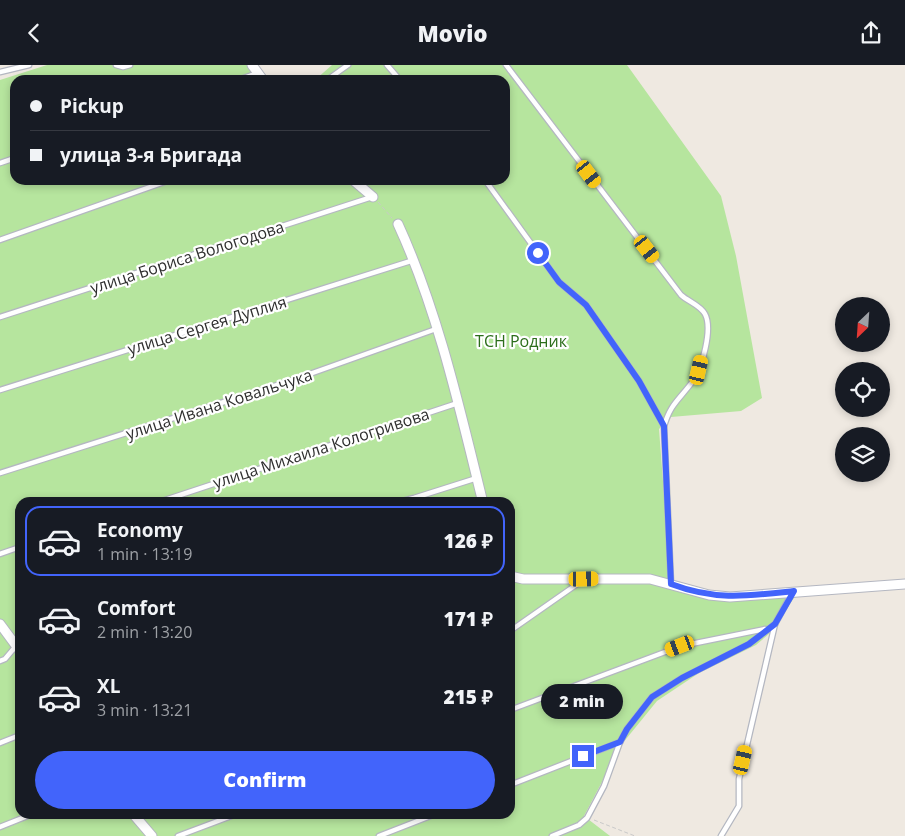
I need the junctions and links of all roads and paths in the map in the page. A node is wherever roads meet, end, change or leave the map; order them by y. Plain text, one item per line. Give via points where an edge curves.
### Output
1 (29, 65) edge
2 (116, 65) edge
3 (130, 65) edge
4 (246, 65) edge
5 (348, 65) edge
6 (387, 65) edge
7 (506, 65) edge
8 (20, 66) edge
9 (0, 72) edge
10 (258, 75) edge
11 (334, 75) edge
12 (396, 75) edge
13 (156, 185) edge
14 (359, 185) edge
15 (489, 185) edge
16 (374, 197) junction
17 (398, 224) joint
18 (0, 240) edge
19 (414, 260) junction
20 (0, 317) edge
21 (436, 329) junction
22 (0, 390) edge
23 (458, 403) junction
24 (664, 426) junction
25 (0, 473) edge
26 (477, 478) junction
27 (174, 497) edge
28 (417, 497) edge
29 (482, 497) edge
30 (15, 549) edge
31 (0, 554) edge
32 (515, 577) edge
33 (584, 579) junction
34 (671, 584) junction
35 (905, 584) edge
36 (794, 591) junction
37 (0, 624) edge
38 (775, 624) junction
39 (515, 627) edge
40 (15, 642) edge
41 (15, 650) edge
42 (0, 661) edge
43 (515, 708) edge
44 (15, 737) edge
45 (620, 742) junction
46 (0, 743) edge
47 (515, 783) edge
48 (588, 818) junction
49 (20, 819) edge
50 (137, 819) edge
51 (223, 819) edge
52 (423, 819) edge
53 (0, 827) edge
54 (152, 836) edge
55 (178, 836) edge
56 (379, 836) edge
57 (552, 836) edge
58 (636, 836) edge
59 (721, 836) edge

1 - 8 lane
2 - 3 lane
4 - 10 lane
5 - 11 lane
6 - 12 lane
7 - 24 lane via 681,295 705,313 708,334 699,370 668,412
8 - 9 lane
13 - 18 lane
14 - 16 street
15 - 24 lane via 559,282 586,305 639,381
16 - 17 path
16 - 20 lane, улица Бориса Вологодова
17 - 19 street
19 - 21 street
19 - 22 lane, улица Сергея Дуплия
21 - 23 street
21 - 25 lane, улица Ивана Ковальчука via 290,381
23 - 26 street
23 - 27 lane, улица Михаила Кологривова
24 - 34 lane
26 - 28 lane
26 - 29 street
30 - 31 lane
32 - 33 street
33 - 34 street via 650,579
33 - 39 lane
34 - 36 street via 702,594 730,597
35 - 36 street
36 - 38 lane
37 - 40 street
38 - 43 lane via 763,631 680,646
38 - 45 lane via 749,644 652,697
38 - 59 lane via 739,779 739,806
41 - 42 lane
44 - 46 lane
45 - 47 lane
45 - 48 lane
48 - 57 lane
48 - 58 path
49 - 53 lane
50 - 54 street
51 - 55 lane
52 - 56 lane

